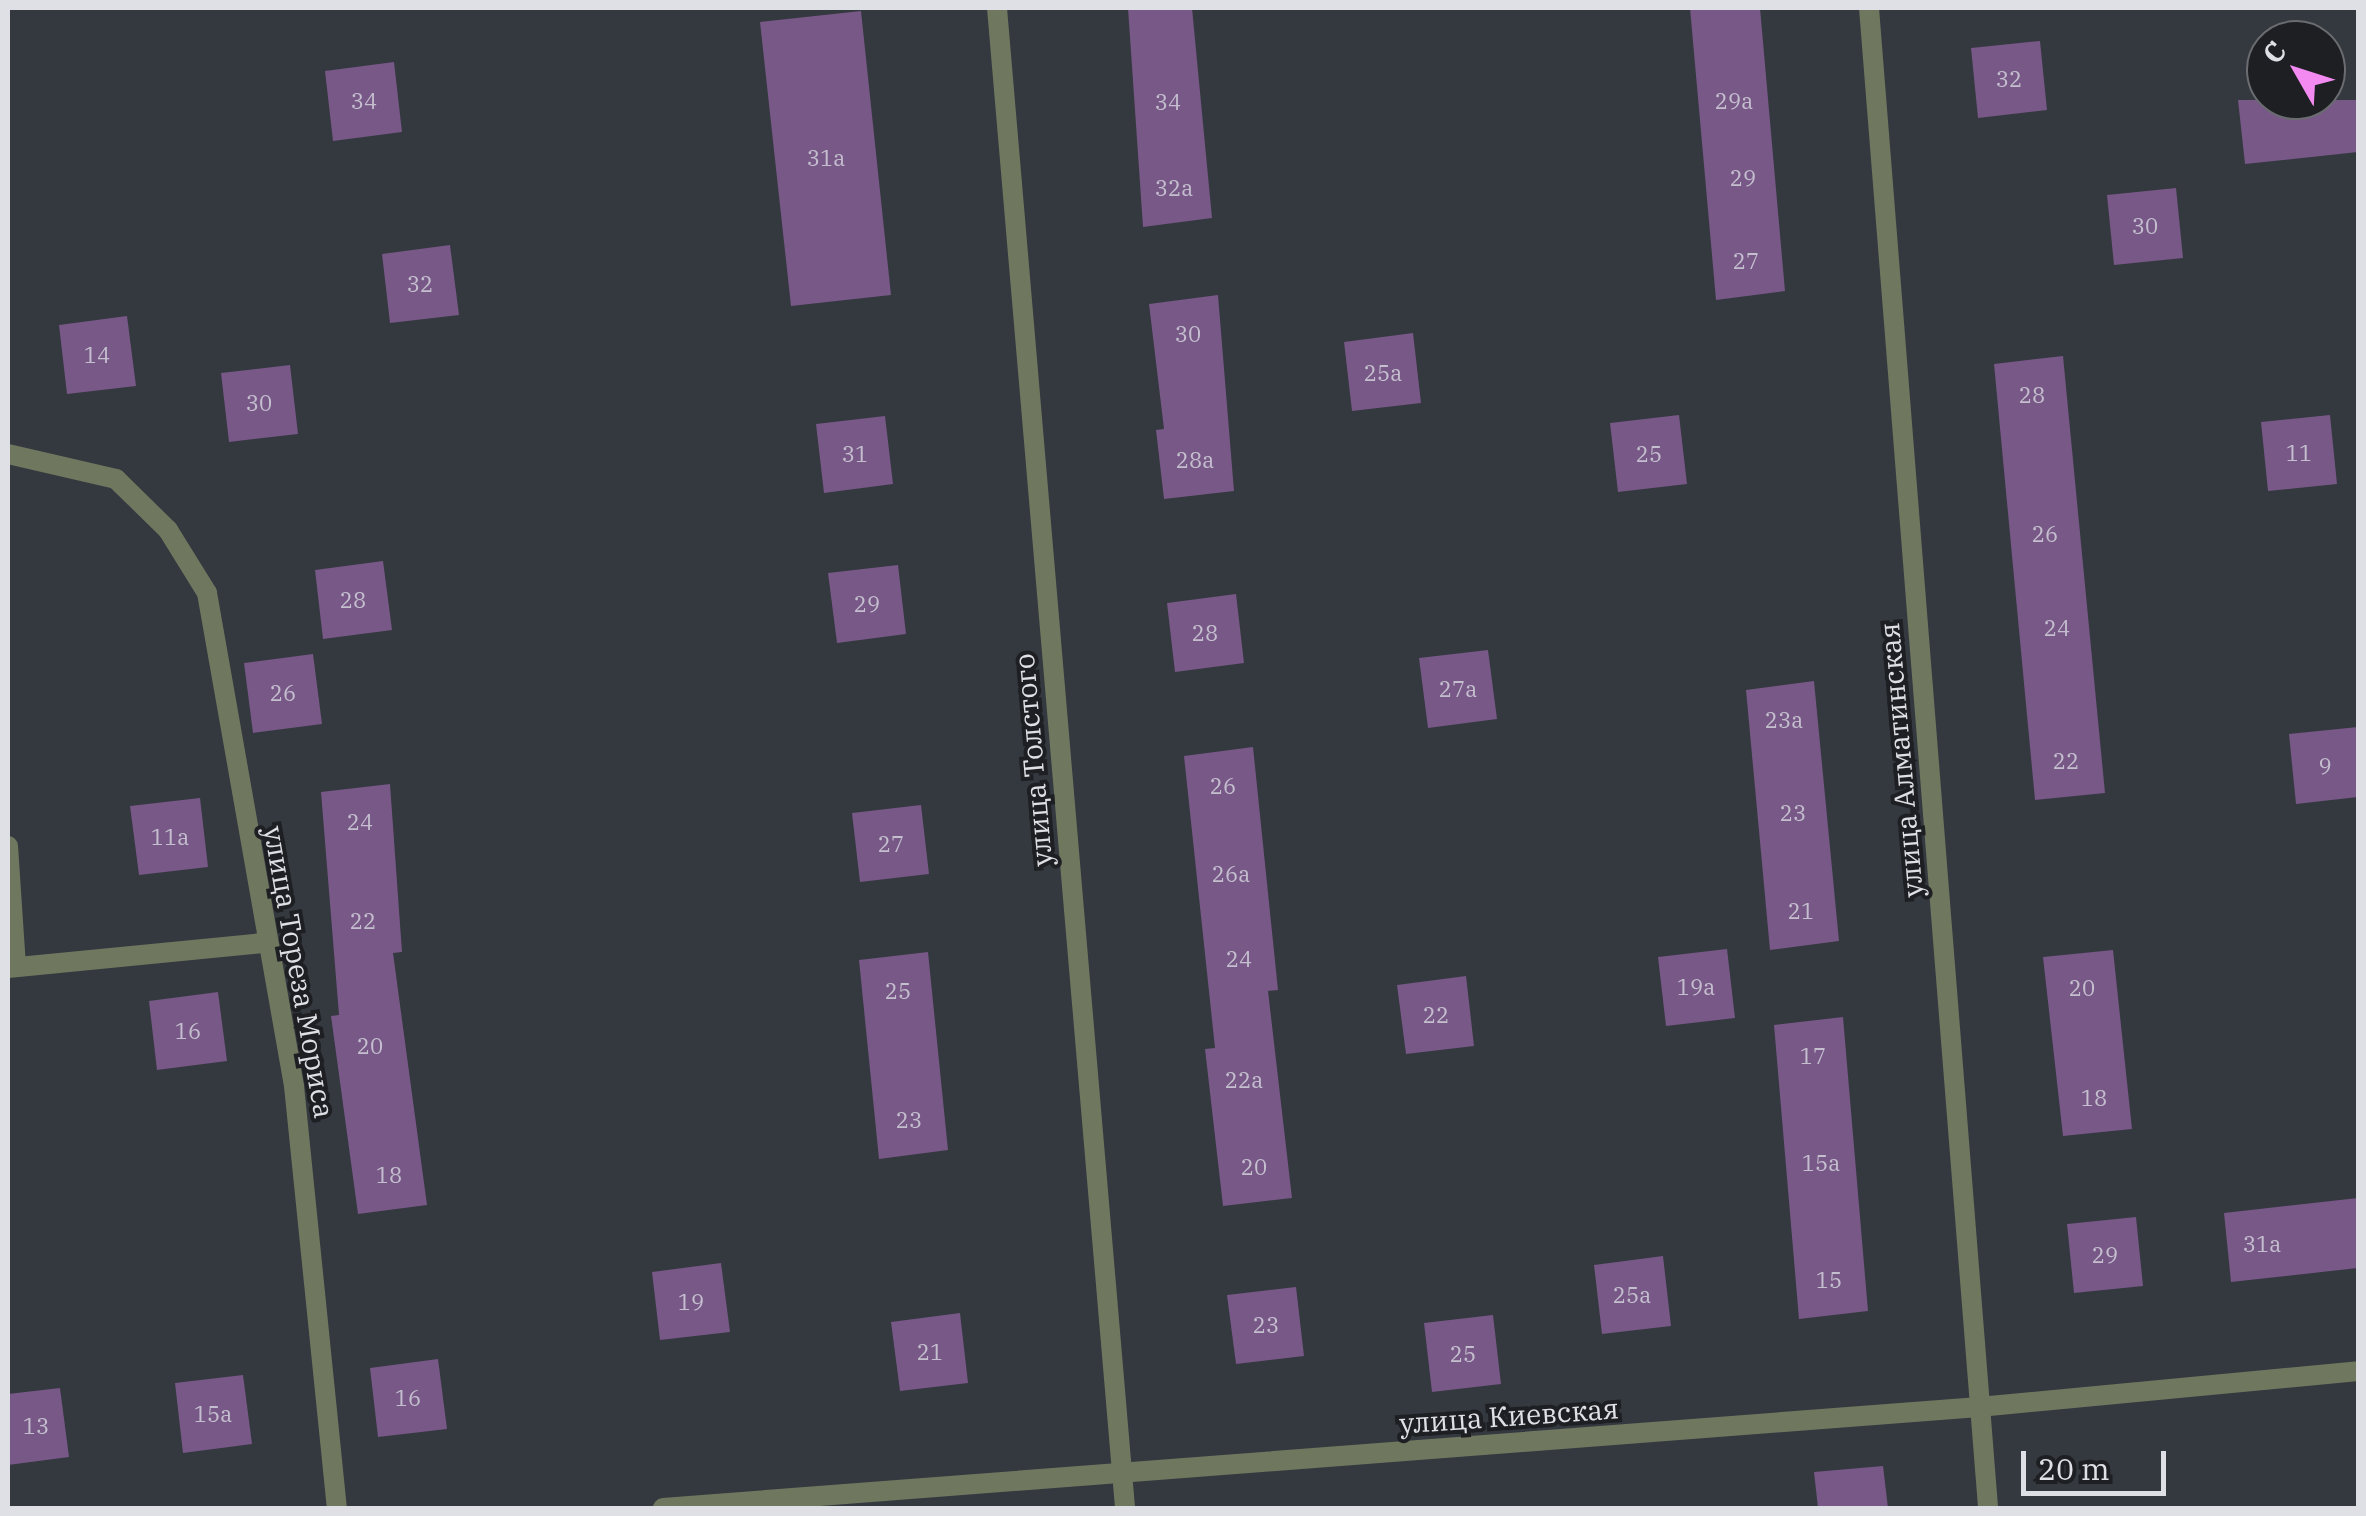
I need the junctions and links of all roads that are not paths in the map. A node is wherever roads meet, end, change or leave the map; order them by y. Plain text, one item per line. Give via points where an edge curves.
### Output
1 (996, 8) edge
2 (1869, 8) edge
3 (8, 454) edge
4 (8, 846) edge
5 (265, 943) junction
6 (12, 967) edge
7 (2358, 1371) edge
8 (1980, 1408) junction
9 (1122, 1473) junction
10 (337, 1508) edge
11 (663, 1508) edge
12 (1124, 1508) edge
13 (1988, 1508) edge

1 - 9 street, улица Толстого
2 - 8 street, улица Алматинская
3 - 5 street, улица Тореза Мориса via 116,478 168,530 207,594
4 - 6 street
5 - 6 street
5 - 10 street, улица Тореза Мориса via 312,1228
7 - 8 street, улица Киевская
8 - 9 street, улица Киевская
8 - 13 street, улица Алматинская
9 - 11 street, улица Киевская
9 - 12 street, улица Толстого

